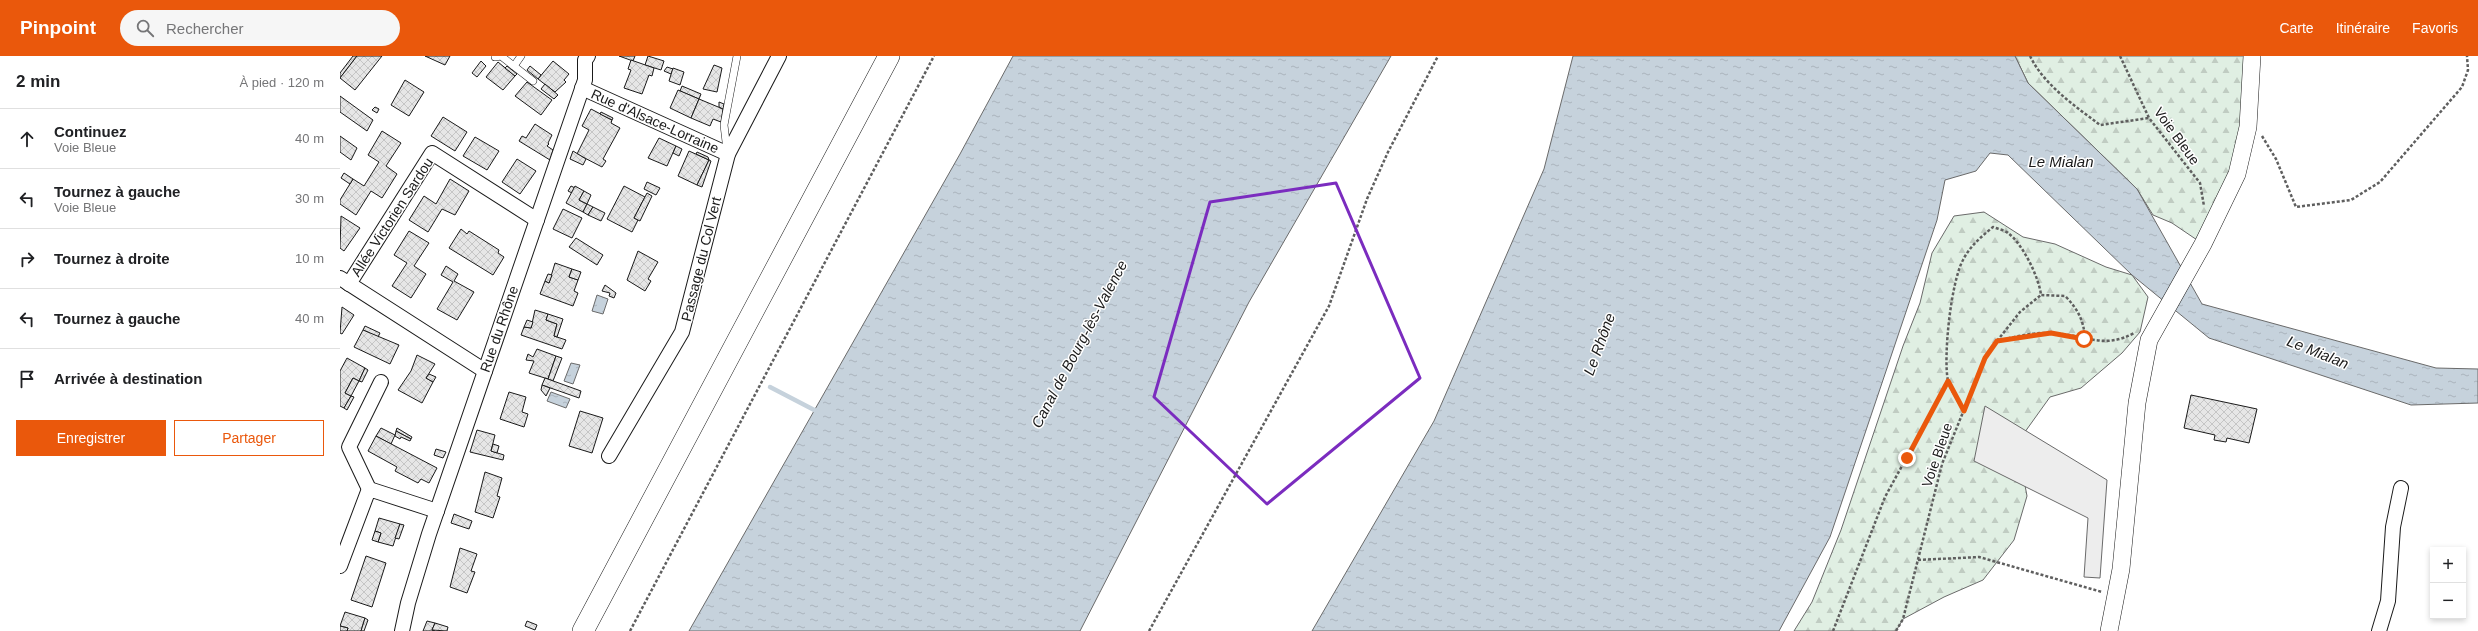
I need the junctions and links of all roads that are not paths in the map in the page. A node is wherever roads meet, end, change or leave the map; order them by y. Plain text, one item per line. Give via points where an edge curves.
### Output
1 (522, 56) edge
2 (737, 56) edge
3 (778, 56) edge
4 (889, 56) edge
5 (2252, 56) edge
6 (495, 57) edge
7 (585, 57) edge
8 (514, 66) junction
9 (533, 81) dead end
10 (582, 88) junction
11 (728, 154) junction
12 (537, 220) junction
13 (345, 281) edge
14 (485, 371) junction
15 (382, 382) dead end
16 (609, 456) dead end
17 (2401, 488) dead end
18 (369, 489) junction
19 (437, 511) junction
20 (340, 566) edge
21 (408, 602) junction
22 (392, 631) edge
23 (402, 631) edge
24 (582, 631) edge
25 (2109, 631) edge
26 (2379, 631) edge

1 - 8 lane
2 - 11 lane via 724,125
3 - 11 street, Passage du Col Vert
4 - 24 main road
5 - 25 street via 2248,127 2237,174 2189,268 2143,336 2121,569
6 - 8 lane via 501,56
7 - 10 street, Rue du Rhône via 585,80
8 - 9 lane
10 - 11 street, Rue d'Alsace-Lorraine
10 - 12 street, Rue du Rhône
11 - 16 street, Passage du Col Vert via 682,332
12 - 13 street, Allée Victorien Sardou via 432,152
12 - 14 street, Rue du Rhône
13 - 14 street
14 - 19 street, Rue du Rhône
15 - 18 street via 349,447
17 - 26 street via 2393,527 2388,601
18 - 19 street
18 - 20 street
19 - 21 street, Rue du Rhône
21 - 22 street, Rue du Rhône
21 - 23 street, Rue du Rhône

